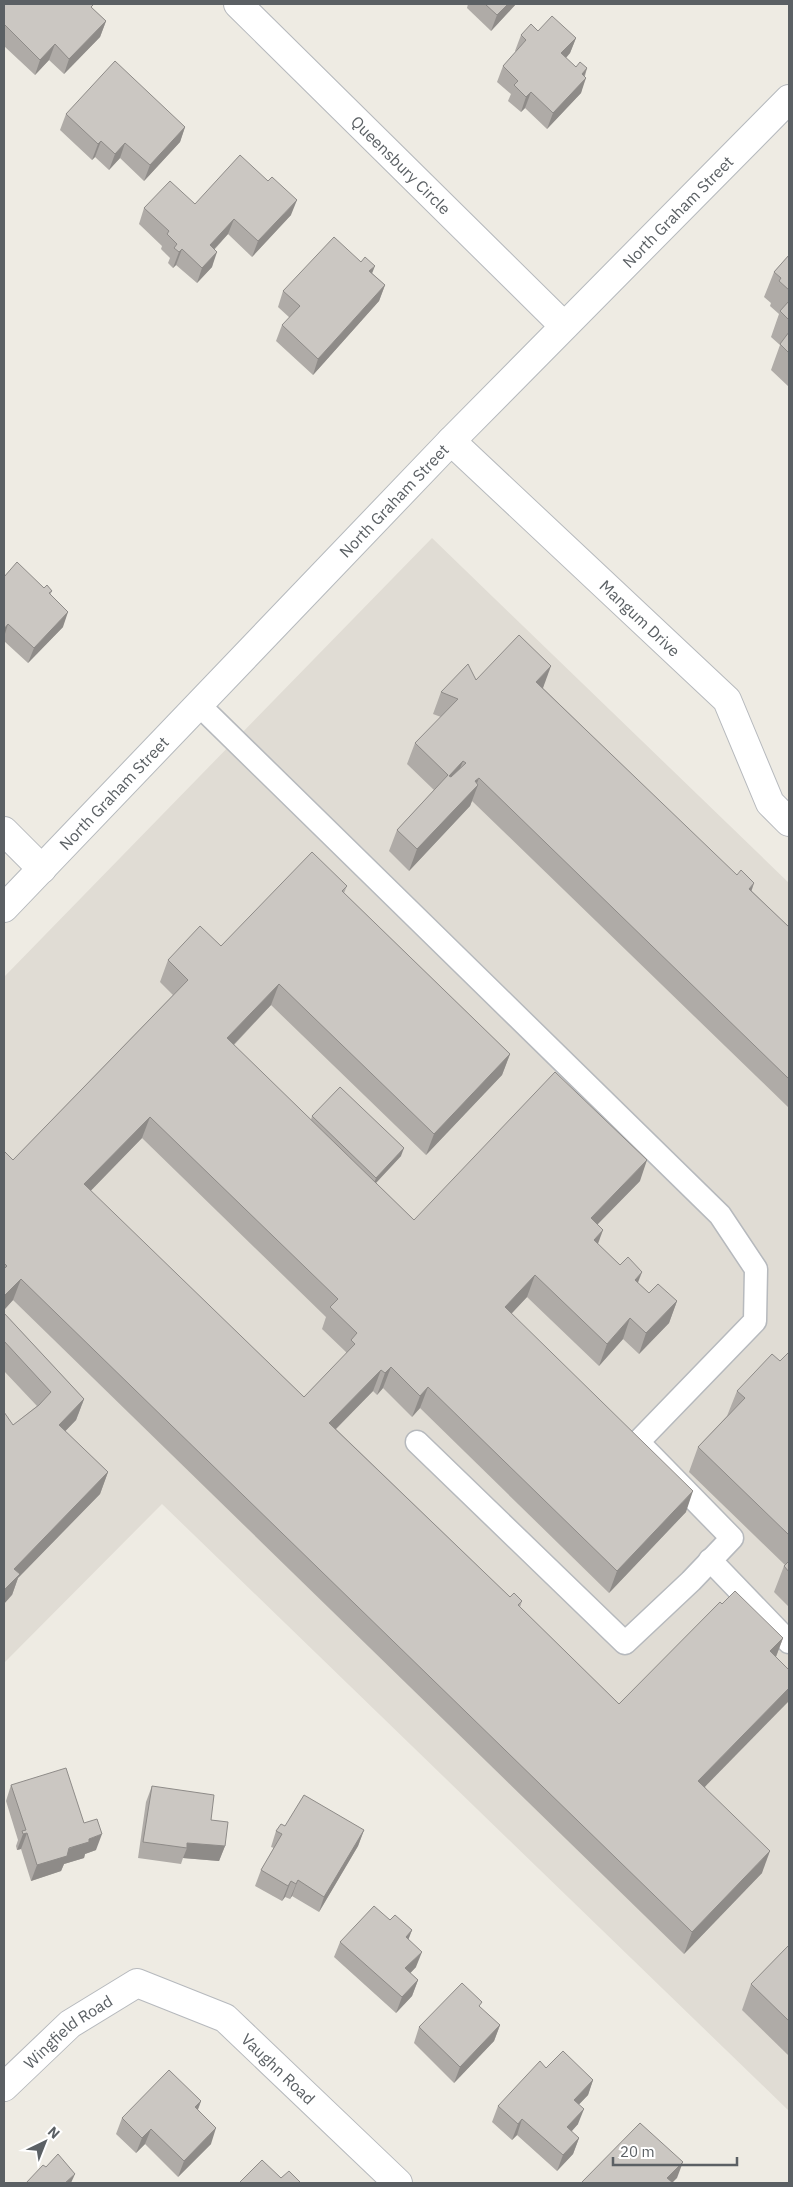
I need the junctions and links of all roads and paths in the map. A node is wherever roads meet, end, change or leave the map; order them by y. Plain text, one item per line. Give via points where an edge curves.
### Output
1 (238, 4) edge
2 (789, 99) edge
3 (564, 326) junction
4 (451, 441) junction
5 (199, 704) junction
6 (789, 822) edge
7 (4, 831) edge
8 (42, 869) junction
9 (4, 908) edge
10 (417, 1442) dead end
11 (710, 1560) junction
12 (789, 1642) edge
13 (137, 1983) joint
14 (4, 2087) edge
15 (398, 2183) edge

1 - 3 street, Queensbury Circle
2 - 3 street, North Graham Street
3 - 4 street, North Graham Street
4 - 5 street, North Graham Street
4 - 6 street, Mangum Drive via 727,700 770,803
5 - 8 street, North Graham Street
5 - 11 lane via 720,1215 756,1269 755,1321 638,1442 732,1538
7 - 8 street
8 - 9 street, North Graham Street
10 - 11 lane via 625,1643
11 - 12 lane
13 - 14 street, Wingfield Road via 70,2024
13 - 15 street, Vaughn Road via 225,2018

